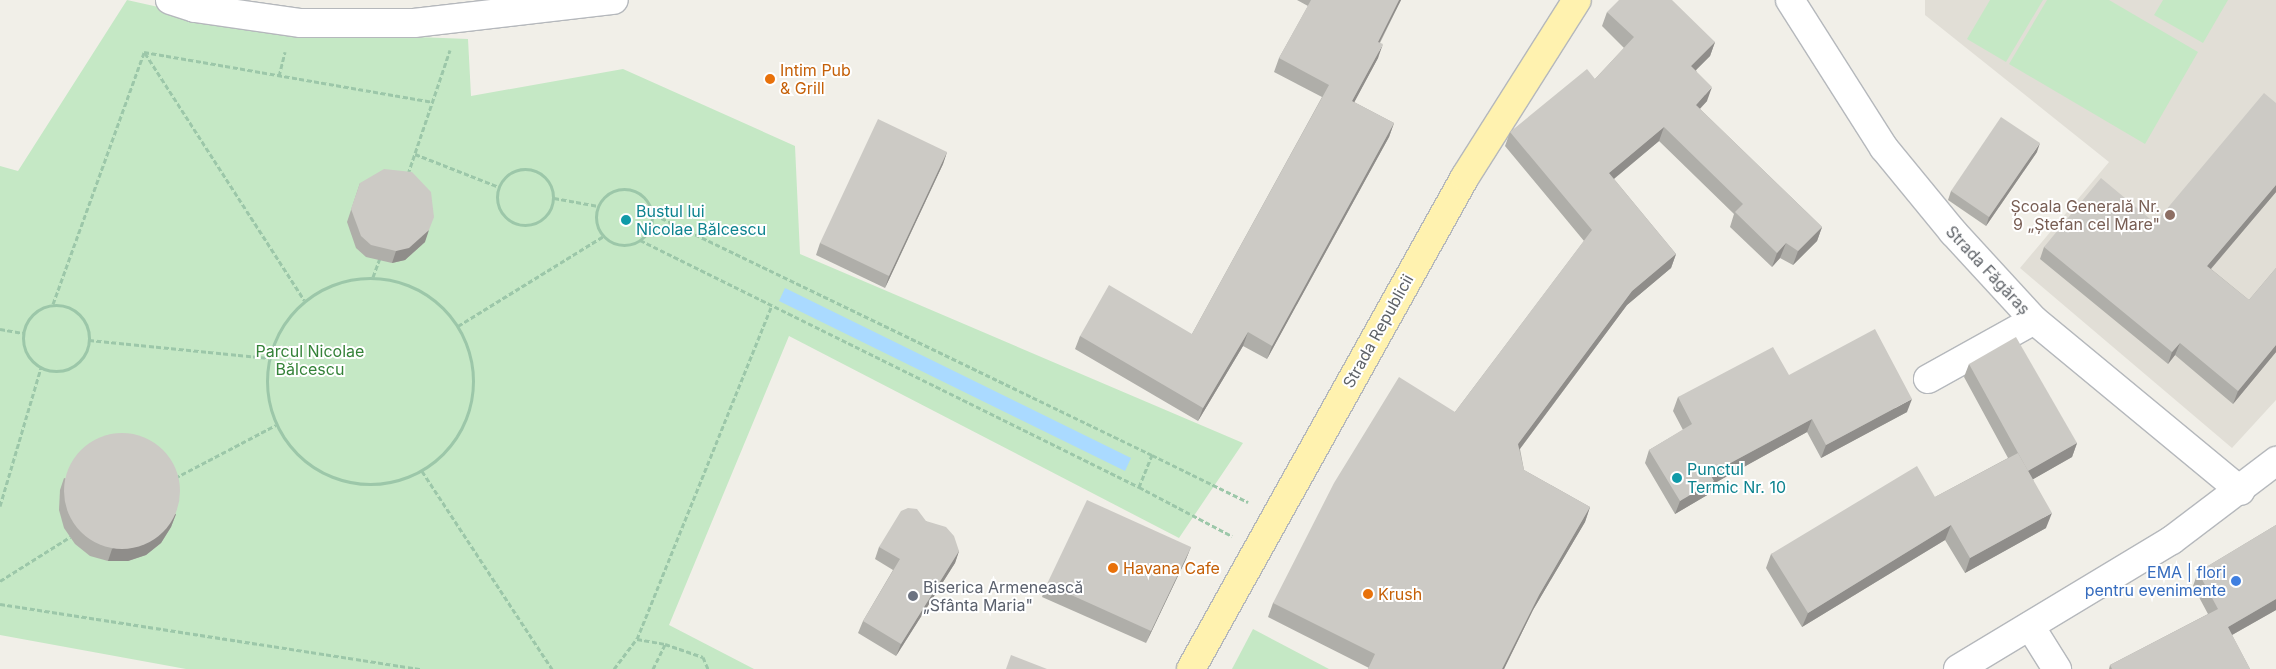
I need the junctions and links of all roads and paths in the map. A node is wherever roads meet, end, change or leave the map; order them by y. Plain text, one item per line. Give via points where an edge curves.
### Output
1 (170, 0) edge
2 (614, 0) edge
3 (1577, 0) edge
4 (1790, 0) edge
5 (502, 7) edge
6 (461, 18) junction
7 (144, 52) junction
8 (432, 102) junction
9 (415, 154) junction
10 (405, 183) edge
11 (499, 188) junction
12 (554, 198) junction
13 (598, 206) junction
14 (651, 213) junction
15 (604, 236) junction
16 (640, 240) junction
17 (383, 249) edge
18 (373, 277) junction
19 (304, 300) junction
20 (53, 304) junction
21 (772, 305) junction
22 (2034, 320) junction
23 (458, 326) junction
24 (0, 329) edge
25 (23, 333) junction
26 (90, 340) junction
27 (269, 358) junction
28 (40, 368) junction
29 (1928, 379) dead end
30 (276, 425) junction
31 (1152, 455) junction
32 (2276, 461) edge
33 (422, 471) junction
34 (170, 481) edge
35 (1139, 487) junction
36 (2241, 490) junction
37 (0, 506) edge
38 (1274, 516) junction
39 (70, 536) edge
40 (1256, 548) junction
41 (0, 581) edge
42 (0, 604) edge
43 (2030, 626) junction
44 (637, 639) junction
45 (665, 644) junction
46 (421, 669) edge
47 (552, 669) edge
48 (614, 669) edge
49 (653, 669) edge
50 (708, 669) edge
51 (1191, 669) edge
52 (1958, 669) edge
53 (2057, 669) edge

1 - 6 street via 195,8 301,24 414,23
2 - 5 street
3 - 38 main road, Strada Republicii via 1465,177
4 - 22 street, Strada Făgăraș via 1884,148 1953,232
5 - 6 street
6 - 8 path
7 - 8 path
7 - 19 path
7 - 20 path
8 - 9 path
9 - 10 path
9 - 11 path
11 - 12 path via 513,171 532,170 548,180
11 - 12 path via 497,203 500,212 506,219 523,226 541,221 552,207
12 - 13 path
13 - 14 path via 610,193 627,190 643,198
13 - 15 path via 597,225
14 - 16 path via 648,231
14 - 31 path
15 - 16 path via 617,244 627,245
15 - 23 path
16 - 21 path
17 - 18 path
18 - 19 path via 334,283
18 - 23 path via 402,281 432,297
19 - 27 path via 282,326
20 - 25 path via 32,314
20 - 26 path via 65,306 84,319
21 - 35 path
21 - 44 path
22 - 29 street
22 - 36 street, Strada Făgăraș
23 - 33 path via 470,352 474,386 467,420 448,449
24 - 25 path
25 - 28 path via 26,353
26 - 27 path
26 - 28 path via 80,362 71,368 50,371
27 - 30 path via 267,392
28 - 37 path
30 - 33 path via 295,453 323,474 356,484 390,483
30 - 34 path
31 - 35 path
31 - 38 path
32 - 36 street
33 - 47 path
35 - 40 path
36 - 43 street via 2172,540
38 - 40 main road, Strada Republicii
39 - 41 path
40 - 51 main road, Strada Republicii
42 - 46 path
43 - 52 street
43 - 53 street
44 - 45 path
44 - 48 path
45 - 49 path
45 - 50 path via 702,658

